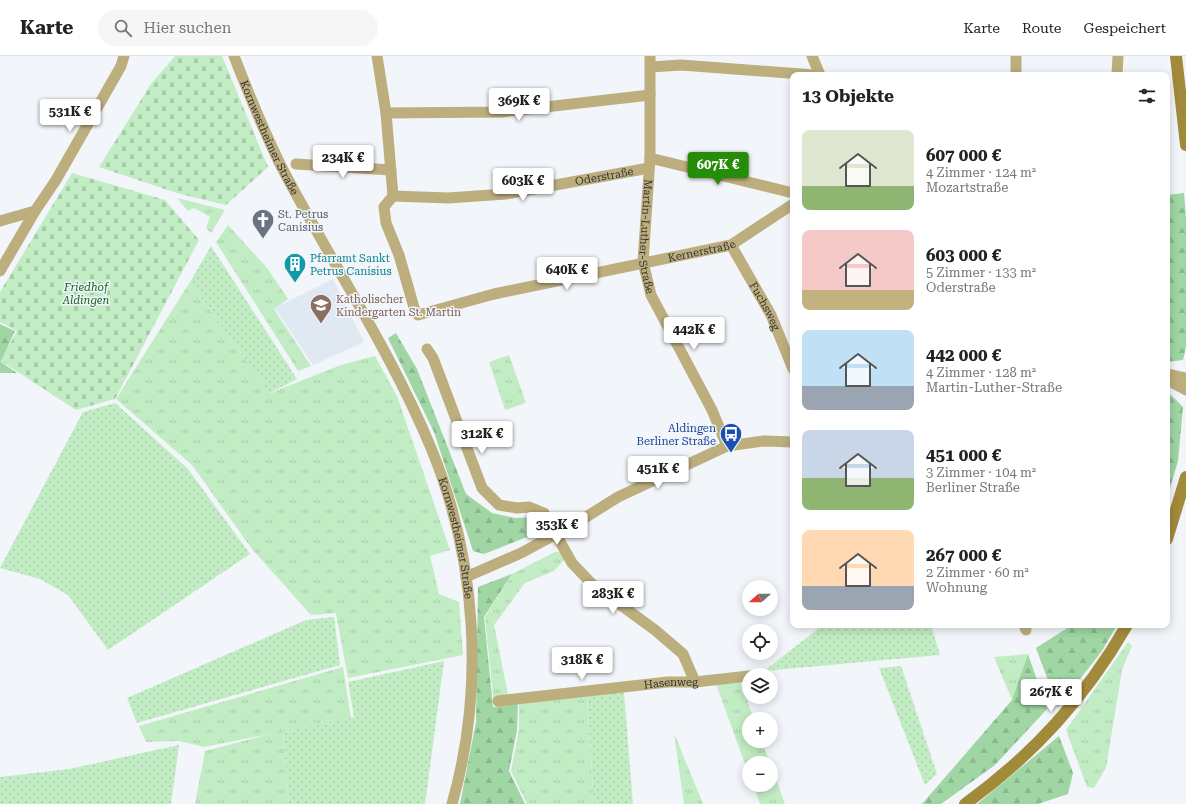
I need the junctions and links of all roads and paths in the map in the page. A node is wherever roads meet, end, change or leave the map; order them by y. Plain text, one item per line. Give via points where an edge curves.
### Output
1 (124, 56) edge
2 (234, 56) edge
3 (377, 56) edge
4 (812, 56) edge
5 (1016, 56) edge
6 (1118, 56) edge
7 (1176, 56) edge
8 (651, 62) edge
9 (819, 72) edge
10 (1016, 72) edge
11 (1117, 72) edge
12 (790, 73) edge
13 (650, 95) junction
14 (386, 113) junction
15 (1186, 144) edge
16 (650, 163) junction
17 (296, 164) dead end
18 (391, 170) junction
19 (790, 192) edge
20 (393, 196) junction
21 (790, 206) edge
22 (35, 211) junction
23 (0, 221) edge
24 (731, 245) junction
25 (643, 262) junction
26 (0, 271) edge
27 (427, 349) dead end
28 (790, 362) edge
29 (1186, 369) edge
30 (1174, 377) edge
31 (1186, 390) edge
32 (790, 442) edge
33 (727, 446) junction
34 (1186, 477) edge
35 (1170, 529) edge
36 (556, 534) junction
37 (466, 577) junction
38 (1125, 628) edge
39 (742, 677) edge
40 (695, 682) junction
41 (498, 701) dead end
42 (452, 804) edge
43 (965, 804) edge

1 - 22 street via 121,66 86,128
2 - 37 street, Kornwestheimer Straße via 279,161 381,345 431,449 446,492
3 - 14 street
4 - 9 street
5 - 10 street
6 - 11 street
7 - 15 main road
8 - 12 street
8 - 13 street, Martin-Luther-Straße
13 - 14 street via 502,112
13 - 16 street, Martin-Luther-Straße
14 - 18 street
16 - 19 street
16 - 20 street, Oderstraße via 506,194 448,198
16 - 25 street, Martin-Luther-Straße
17 - 18 street
18 - 20 street
20 - 25 street, Kernerstraße via 384,207 386,223 418,315 494,294
21 - 24 street, Kernerstraße
22 - 23 street
22 - 26 street
24 - 25 street, Kernerstraße
24 - 28 street, Fuchsweg via 771,315
25 - 33 street, Martin-Luther-Straße via 651,295 712,410
27 - 36 street via 433,358 482,488 499,505 529,507 544,513
29 - 30 street
30 - 31 street
32 - 33 street
33 - 36 street via 618,497
34 - 35 main road
36 - 37 street via 521,553
36 - 40 street via 572,563 592,584 683,654
37 - 42 street, Kornwestheimer Straße via 472,660 471,696 460,774
38 - 43 main road via 1108,658 1074,704 1045,737 992,784
39 - 40 street, Hasenweg
40 - 41 street, Hasenweg via 668,682

